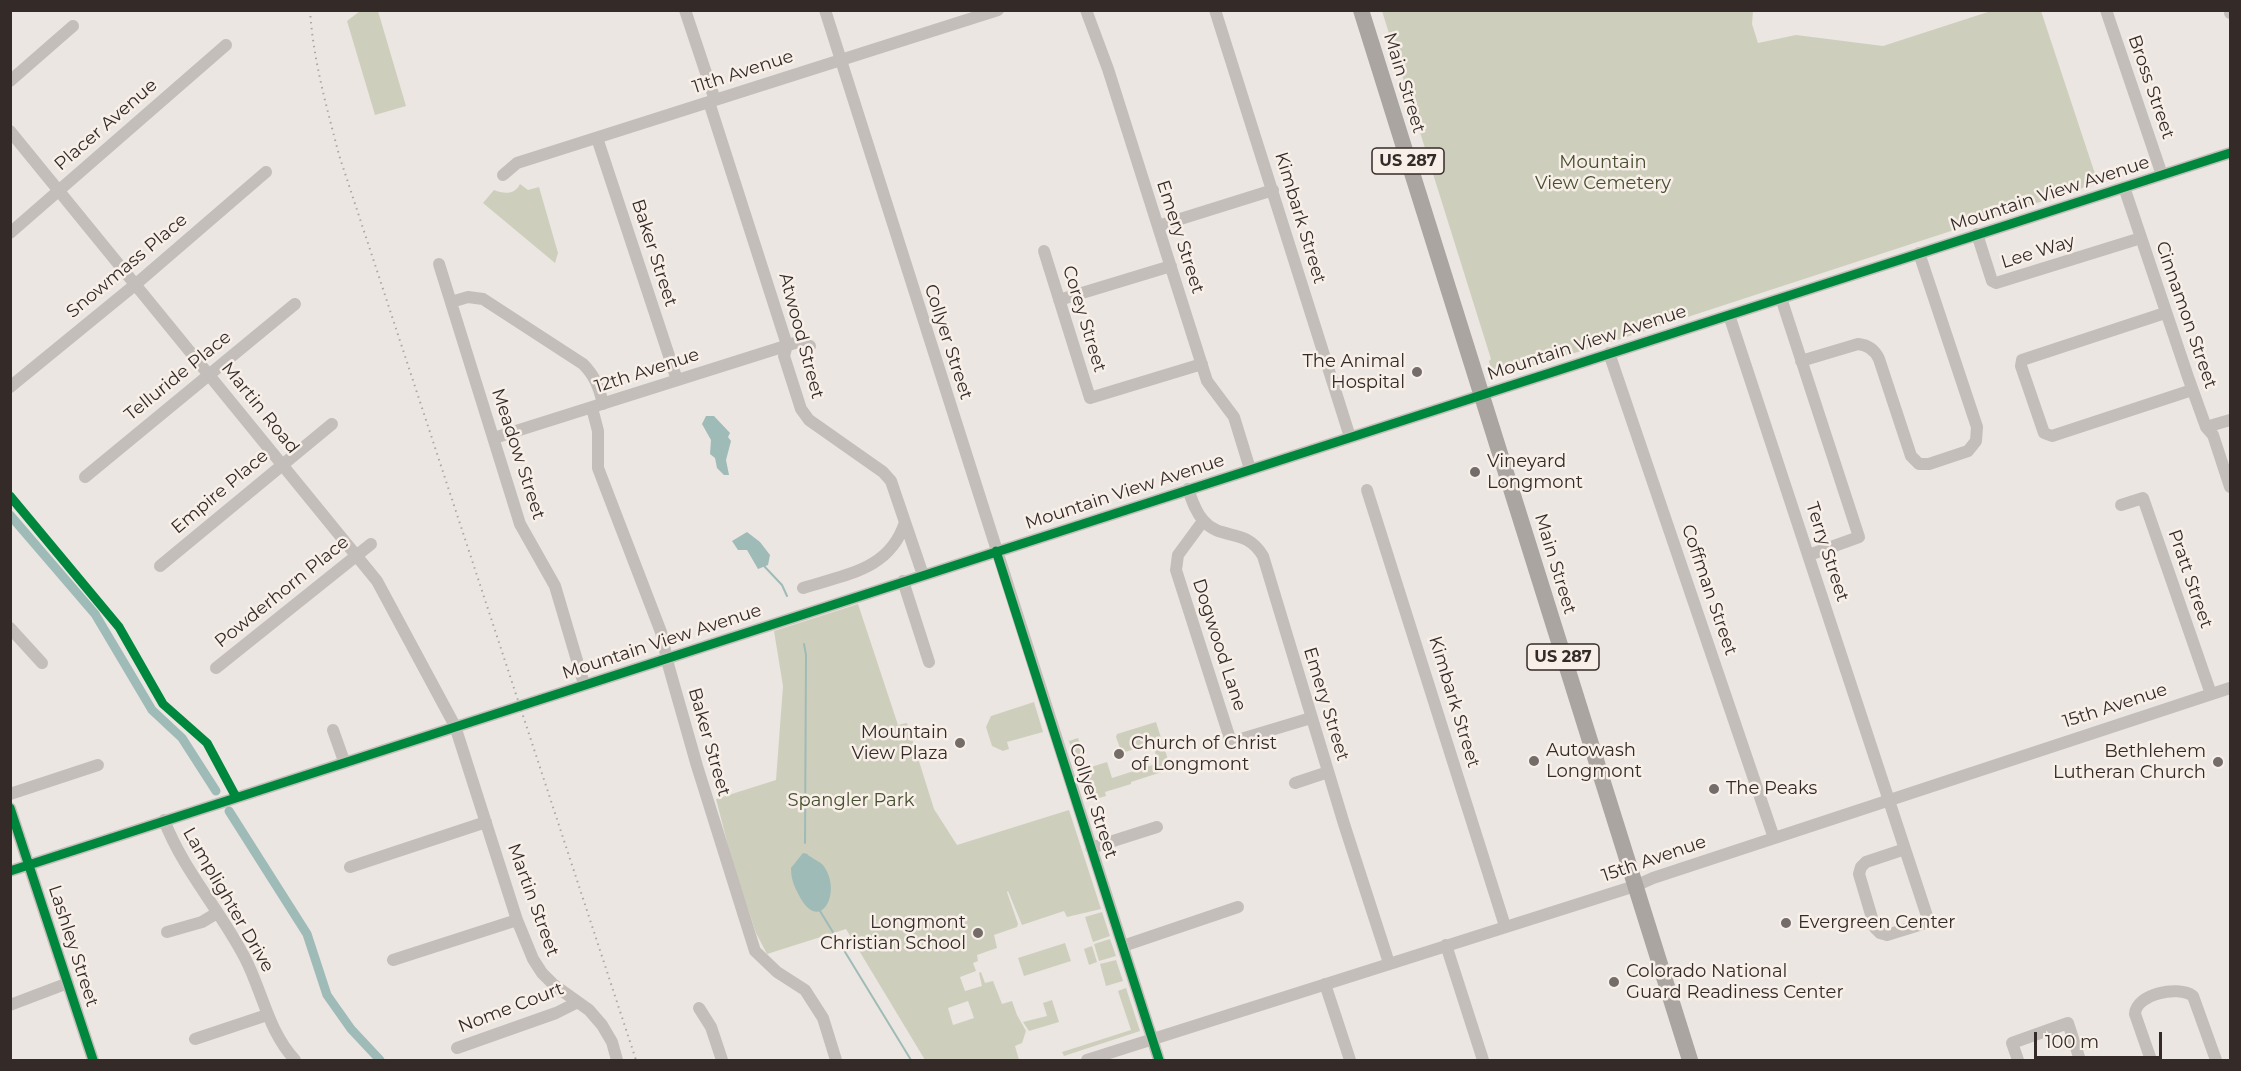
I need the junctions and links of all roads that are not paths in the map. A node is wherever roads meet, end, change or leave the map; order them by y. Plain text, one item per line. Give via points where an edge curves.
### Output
1 (685, 10) edge
2 (825, 10) edge
3 (998, 10) edge
4 (1086, 10) edge
5 (1215, 10) edge
6 (1361, 10) edge
7 (2106, 10) edge
8 (966, 15) edge
9 (73, 26) dead end
10 (226, 45) dead end
11 (841, 60) junction
12 (10, 81) edge
13 (712, 101) junction
14 (10, 131) edge
15 (597, 138) junction
16 (2230, 153) edge
17 (266, 172) dead end
18 (503, 174) dead end
19 (2162, 175) junction
20 (2124, 187) junction
21 (59, 190) junction
22 (1273, 190) junction
23 (1158, 226) junction
24 (10, 232) edge
25 (1977, 234) junction
26 (2140, 238) junction
27 (1044, 251) dead end
28 (1919, 253) junction
29 (439, 264) dead end
30 (1170, 266) junction
31 (136, 284) junction
32 (1781, 298) junction
33 (1059, 300) junction
34 (451, 302) junction
35 (295, 304) dead end
36 (2165, 313) junction
37 (1729, 315) junction
38 (787, 345) junction
39 (810, 346) dead end
40 (1609, 353) junction
41 (1801, 361) junction
42 (1202, 364) junction
43 (209, 374) junction
44 (677, 380) junction
45 (10, 387) edge
46 (2193, 390) junction
47 (1481, 395) junction
48 (598, 406) junction
49 (2230, 420) edge
50 (332, 424) dead end
51 (2206, 428) junction
52 (1350, 437) junction
53 (494, 438) junction
54 (282, 464) junction
55 (1250, 469) junction
56 (85, 477) dead end
57 (2230, 487) edge
58 (1188, 489) junction
59 (1367, 490) dead end
60 (2121, 505) dead end
61 (1203, 521) junction
62 (905, 522) junction
63 (371, 544) dead end
64 (996, 551) junction
65 (357, 555) junction
66 (1809, 555) junction
67 (159, 566) dead end
68 (923, 575) junction
69 (903, 581) junction
70 (803, 588) dead end
71 (10, 628) edge
72 (666, 658) junction
73 (929, 662) dead end
74 (42, 663) dead end
75 (216, 668) dead end
76 (584, 684) junction
77 (2230, 688) edge
78 (2211, 694) junction
79 (1311, 718) junction
80 (455, 726) junction
81 (333, 730) dead end
82 (344, 761) junction
83 (98, 765) dead end
84 (1328, 772) junction
85 (1295, 783) dead end
86 (10, 794) edge
87 (1889, 801) junction
88 (10, 808) edge
89 (164, 820) junction
90 (486, 822) junction
91 (1157, 827) dead end
92 (1774, 838) junction
93 (1091, 848) junction
94 (1905, 849) junction
95 (30, 864) junction
96 (350, 867) dead end
97 (10, 871) edge
98 (1635, 886) junction
99 (1238, 907) dead end
100 (216, 913) junction
101 (518, 920) junction
102 (1505, 926) junction
103 (167, 932) dead end
104 (1446, 945) junction
105 (1123, 946) junction
106 (393, 960) dead end
107 (1389, 963) junction
108 (68, 983) junction
109 (1325, 984) junction
110 (578, 1002) junction
111 (10, 1005) edge
112 (699, 1008) dead end
113 (267, 1015) junction
114 (195, 1039) dead end
115 (1153, 1040) junction
116 (457, 1048) dead end
117 (93, 1060) edge
118 (295, 1060) edge
119 (617, 1060) edge
120 (722, 1060) edge
121 (836, 1060) edge
122 (1087, 1060) edge
123 (1159, 1060) edge
124 (1350, 1060) edge
125 (1483, 1060) edge
126 (1690, 1060) edge
127 (2018, 1060) edge
128 (2080, 1060) edge
129 (2151, 1060) edge
130 (2216, 1060) edge

1 - 13 street, Atwood Street
2 - 11 street, Collyer Street
3 - 8 street, 11th Avenue
4 - 23 street, Emery Street
5 - 22 street, Kimbark Street
6 - 47 highway, Main Street / US 287
7 - 19 street, Bross Street
8 - 11 street, 11th Avenue
9 - 12 street
10 - 21 street, Placer Avenue
11 - 13 street, 11th Avenue
11 - 64 street, Collyer Street
13 - 15 street, 11th Avenue
13 - 38 street, Atwood Street
14 - 21 street, Martin Road
15 - 18 street, 11th Avenue via 517,163
15 - 44 street, Baker Street
16 - 19 street, Mountain View Avenue
17 - 31 street, Snowmass Place
19 - 20 street, Mountain View Avenue
20 - 25 street, Mountain View Avenue
20 - 26 street, Cinnamon Street
21 - 24 street, Placer Avenue
21 - 31 street, Martin Road
22 - 23 street
22 - 52 street, Kimbark Street
23 - 30 street, Emery Street
25 - 26 street, Lee Way via 1992,281 1996,283
25 - 28 street, Mountain View Avenue
26 - 36 street, Cinnamon Street
27 - 33 street, Corey Street
28 - 32 street, Mountain View Avenue
28 - 41 street via 1977,427 1976,441 1968,451 1929,465 1915,461 1880,359 1867,346 1858,344
29 - 34 street, Meadow Street
30 - 33 street
30 - 42 street, Emery Street
31 - 43 street, Martin Road
31 - 45 street, Snowmass Place
32 - 37 street, Mountain View Avenue
32 - 41 street
33 - 42 street, Corey Street via 1090,398
34 - 48 street, Baker Street via 468,297 483,299 583,364 599,386
34 - 53 street, Meadow Street
35 - 43 street, Telluride Place
36 - 46 street, Cinnamon Street
36 - 46 street via 2022,360 2044,433 2052,436
37 - 40 street, Mountain View Avenue
37 - 66 street, Terry Street
38 - 39 street, 12th Avenue via 798,342
38 - 44 street, 12th Avenue
38 - 62 street, Atwood Street via 784,356 801,409 820,429 883,472 891,481
40 - 47 street, Mountain View Avenue
40 - 92 street, Coffman Street
41 - 66 street via 1859,537
42 - 55 street, Emery Street via 1207,381 1234,417
43 - 54 street, Martin Road
43 - 56 street, Telluride Place
44 - 48 street, 12th Avenue
46 - 51 street, Cinnamon Street
47 - 52 street, Mountain View Avenue
47 - 98 highway, Main Street / US 287
48 - 53 street, 12th Avenue
48 - 72 street, Baker Street via 598,468 661,632
49 - 51 street
50 - 54 street, Empire Place
51 - 57 street, Cinnamon Street via 2213,435
52 - 55 street, Mountain View Avenue
53 - 76 street, Meadow Street via 520,524 555,586
54 - 65 street, Martin Road
54 - 67 street, Empire Place
55 - 58 street, Mountain View Avenue
58 - 61 street
58 - 64 street, Mountain View Avenue
59 - 102 street, Kimbark Street
60 - 78 street, Pratt Street via 2144,498
61 - 79 street, Emery Street via 1222,532 1248,539 1263,556
61 - 79 street, Dogwood Lane via 1178,555 1176,570 1232,742
62 - 68 street, Atwood Street
62 - 70 street via 896,542 881,559
63 - 65 street, Powderhorn Place
64 - 68 street, Mountain View Avenue
64 - 93 street, Collyer Street
65 - 75 street, Powderhorn Place
65 - 80 street, Martin Road via 390,603
66 - 87 street, Terry Street
68 - 69 street, Mountain View Avenue
69 - 72 street, Mountain View Avenue
69 - 73 street
71 - 74 street
72 - 76 street, Mountain View Avenue
72 - 121 street, Baker Street via 755,951 777,972 806,990 823,1018
76 - 80 street, Mountain View Avenue
77 - 78 street, 15th Avenue
78 - 87 street, 15th Avenue
79 - 84 street, Emery Street
80 - 82 street, Mountain View Avenue
80 - 90 street, Martin Street
81 - 82 street
82 - 89 street, Mountain View Avenue
83 - 86 street
84 - 85 street
84 - 107 street, Emery Street
87 - 92 street, 15th Avenue
87 - 94 street, Terry Street
88 - 95 street, Lashley Street
89 - 95 street, Mountain View Avenue
89 - 100 street, Lamplighter Drive
90 - 96 street
90 - 101 street, Martin Street
91 - 93 street
92 - 98 street, 15th Avenue
93 - 105 street, Collyer Street
94 - 94 street, Terry Street via 1929,922 1887,935 1875,928 1859,874 1866,862
95 - 97 street, Mountain View Avenue
95 - 108 street, Lashley Street
98 - 102 street, 15th Avenue
98 - 126 highway, Main Street / US 287
99 - 105 street
100 - 103 street
100 - 113 street, Lamplighter Drive via 244,956
101 - 106 street
101 - 110 street, Martin Street via 542,974
102 - 104 street, 15th Avenue
104 - 107 street, 15th Avenue
104 - 125 street
105 - 115 street, Collyer Street
107 - 109 street, 15th Avenue
108 - 111 street
108 - 117 street, Lashley Street
109 - 115 street, 15th Avenue
109 - 124 street
110 - 116 street, Nome Court
110 - 119 street, Martin Street via 602,1025
112 - 120 street via 711,1027
113 - 114 street
113 - 118 street, Lamplighter Drive via 279,1041
115 - 122 street, 15th Avenue
115 - 123 street, Collyer Street
127 - 128 street via 2012,1043 2068,1023
129 - 130 street via 2136,1008 2145,999 2176,990 2193,996

